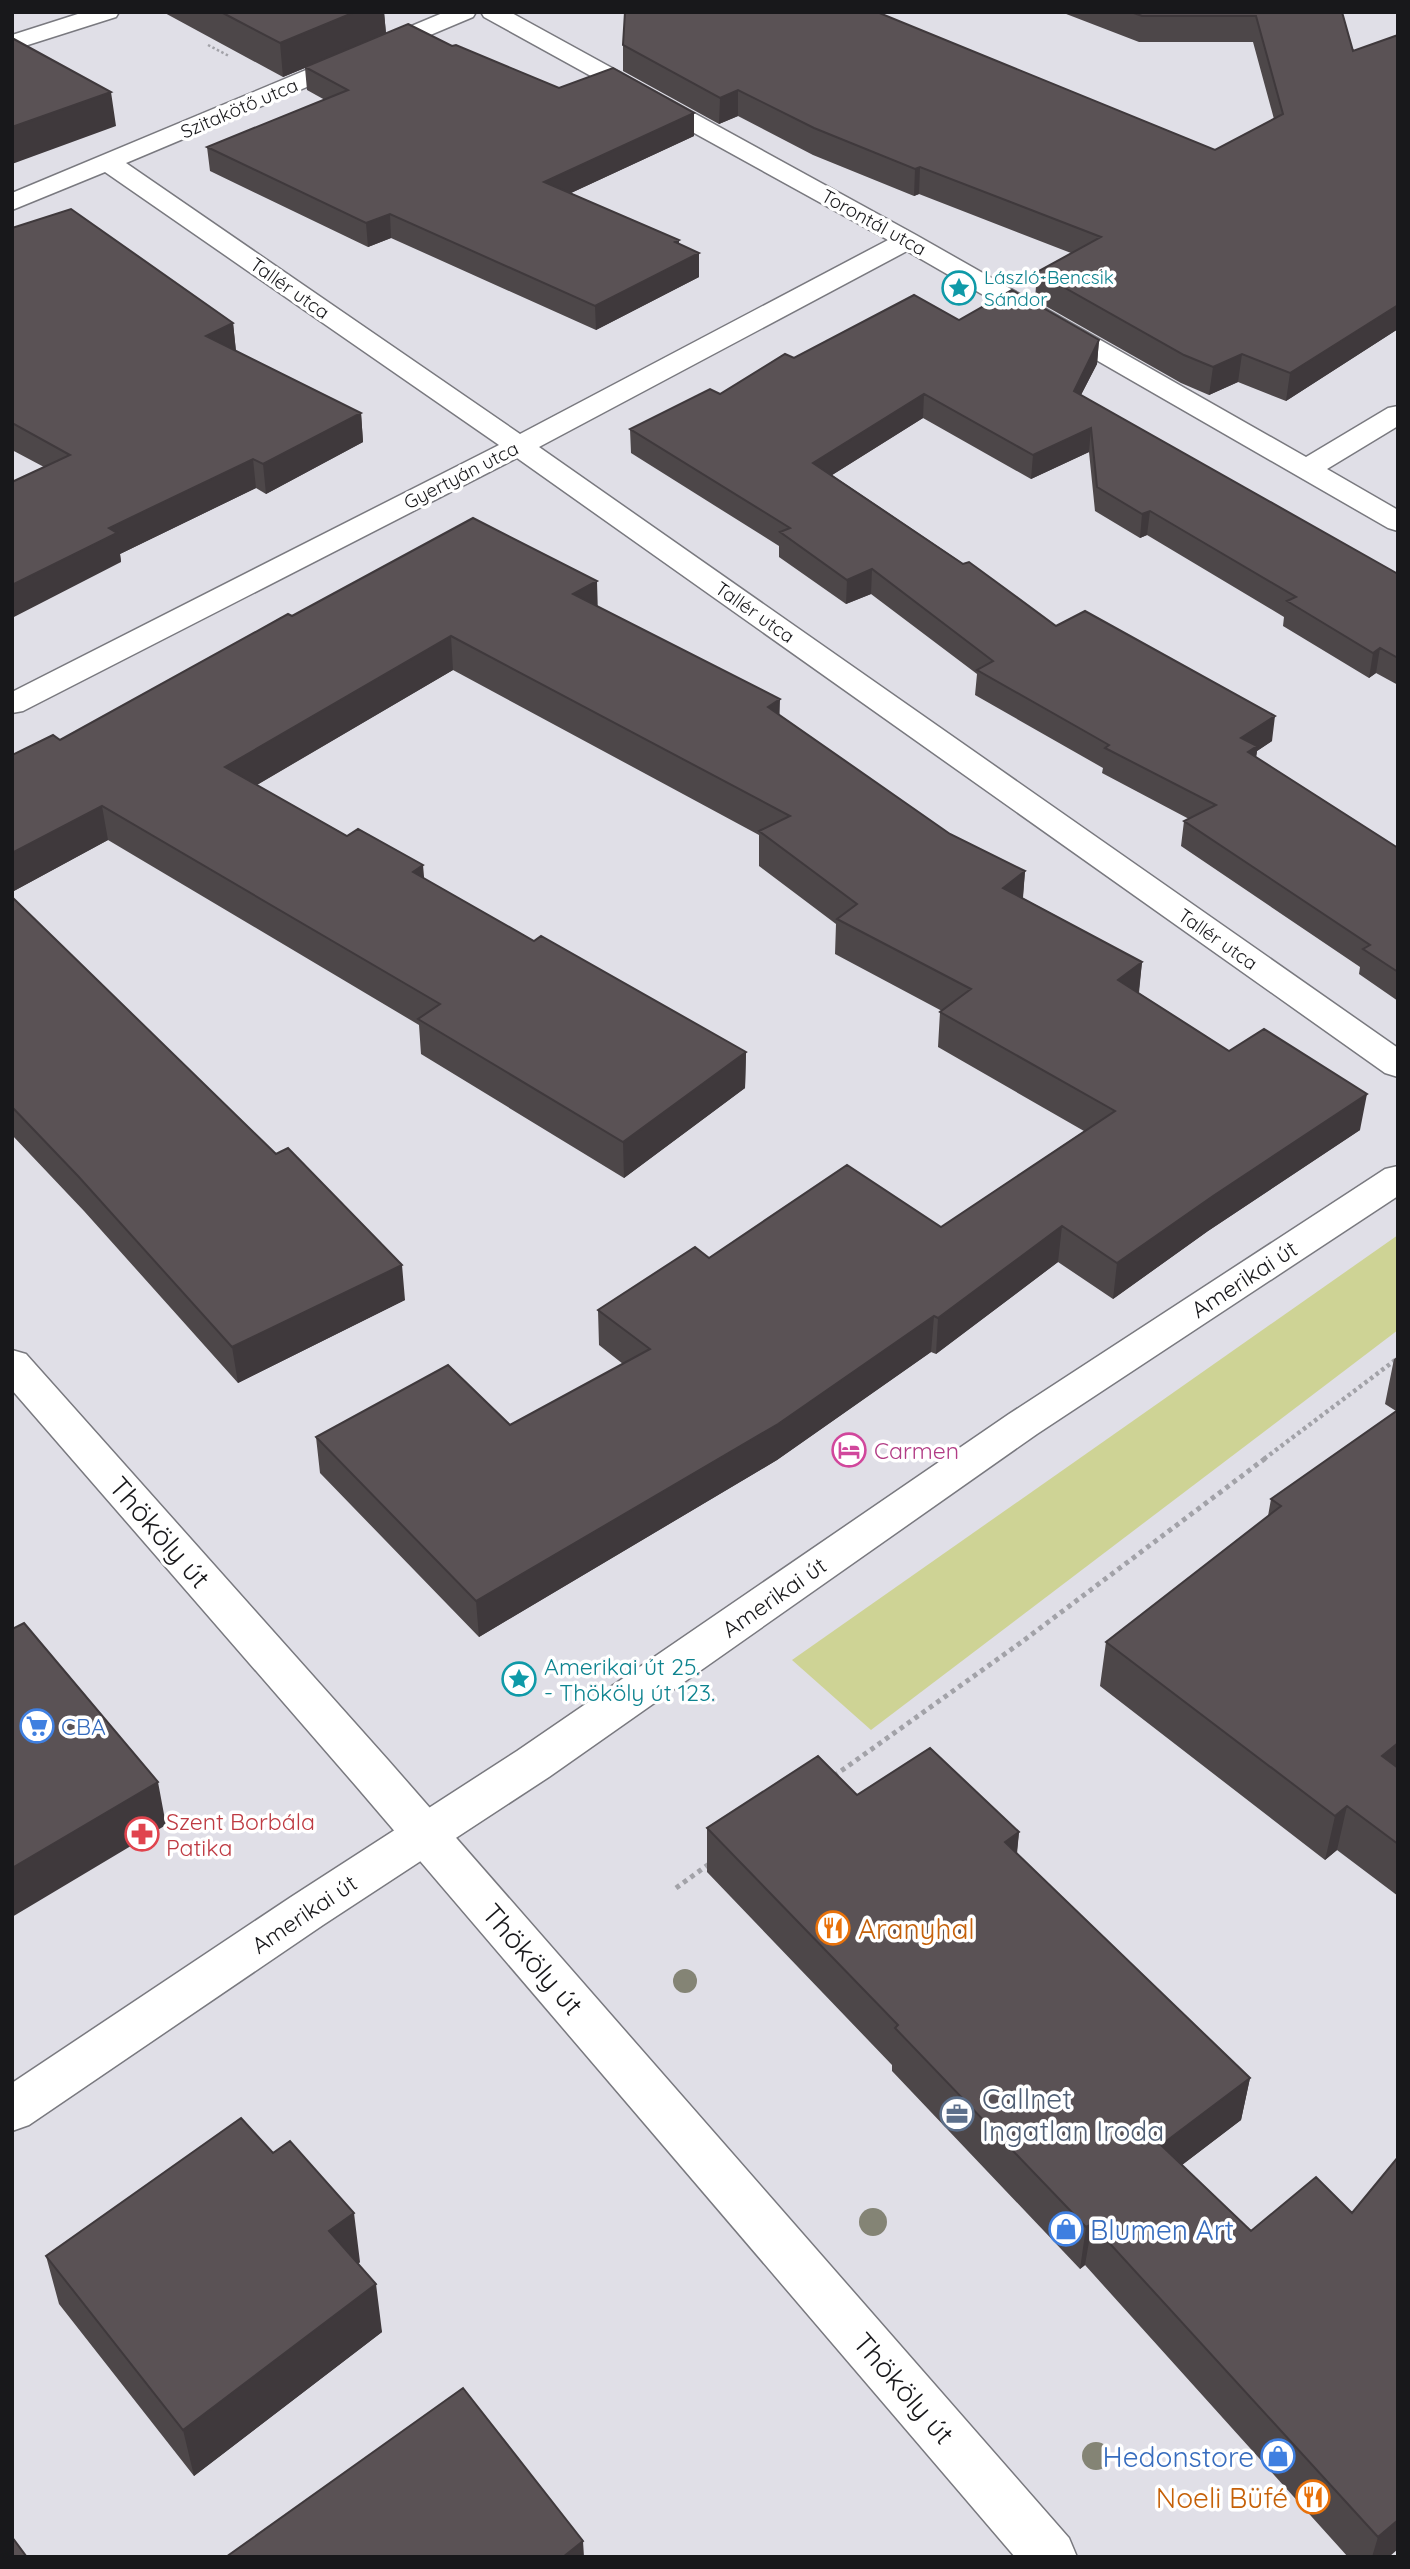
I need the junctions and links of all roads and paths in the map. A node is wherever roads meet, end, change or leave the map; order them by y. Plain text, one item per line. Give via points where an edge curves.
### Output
1 (108, 12) edge
2 (465, 12) edge
3 (492, 12) edge
4 (12, 43) edge
5 (109, 163) junction
6 (12, 202) edge
7 (907, 240) junction
8 (1398, 414) edge
9 (519, 446) junction
10 (1305, 470) junction
11 (1398, 522) edge
12 (12, 704) edge
13 (1398, 1065) edge
14 (1398, 1178) edge
15 (1398, 1358) edge
16 (12, 1364) edge
17 (833, 1777) edge
18 (424, 1834) junction
19 (721, 1856) edge
20 (676, 1888) dead end
21 (12, 2110) edge
22 (1050, 2557) edge

1 - 4 street
2 - 5 street, Szitakötő utca
3 - 7 street, Torontál utca
5 - 6 street, Szitakötő utca
5 - 9 street, Tallér utca
7 - 9 street, Gyertyán utca
7 - 10 street, Torontál utca
8 - 10 street
9 - 12 street, Gyertyán utca
9 - 13 street, Tallér utca
10 - 11 street, Torontál utca
14 - 18 street, Amerikai út via 1023,1424 533,1764
15 - 17 path via 1023,1641
16 - 18 street, Thököly út
18 - 21 street, Amerikai út
18 - 22 street, Thököly út
19 - 20 path

